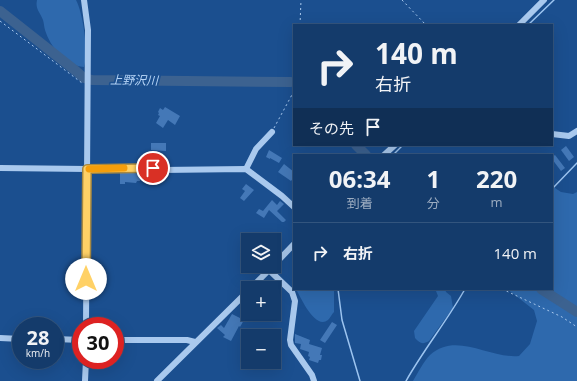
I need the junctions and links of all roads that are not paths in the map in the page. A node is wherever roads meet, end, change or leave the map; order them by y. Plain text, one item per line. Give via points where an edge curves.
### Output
1 (84, 0) edge
2 (544, 0) edge
3 (520, 24) edge
4 (577, 131) edge
5 (272, 132) road end
6 (553, 134) edge
7 (394, 146) edge
8 (385, 154) edge
9 (0, 168) edge
10 (87, 169) junction
11 (246, 169) junction
12 (293, 206) edge
13 (293, 245) edge
14 (281, 258) edge
15 (266, 273) edge
16 (277, 273) edge
17 (258, 281) edge
18 (241, 297) edge
19 (86, 317) edge
20 (0, 338) edge
21 (12, 339) edge
22 (124, 340) edge
23 (196, 342) junction
24 (86, 369) edge
25 (85, 381) edge
26 (157, 381) edge
27 (314, 381) edge

1 - 10 street via 88,30
2 - 3 street
4 - 6 street via 569,136
5 - 11 street via 256,149
7 - 8 street
9 - 10 street
10 - 11 street
10 - 19 street
11 - 12 street
13 - 14 street
15 - 17 street
16 - 27 street via 292,292 295,301 291,345
18 - 23 street
20 - 21 street
22 - 23 street
23 - 26 street
24 - 25 street

